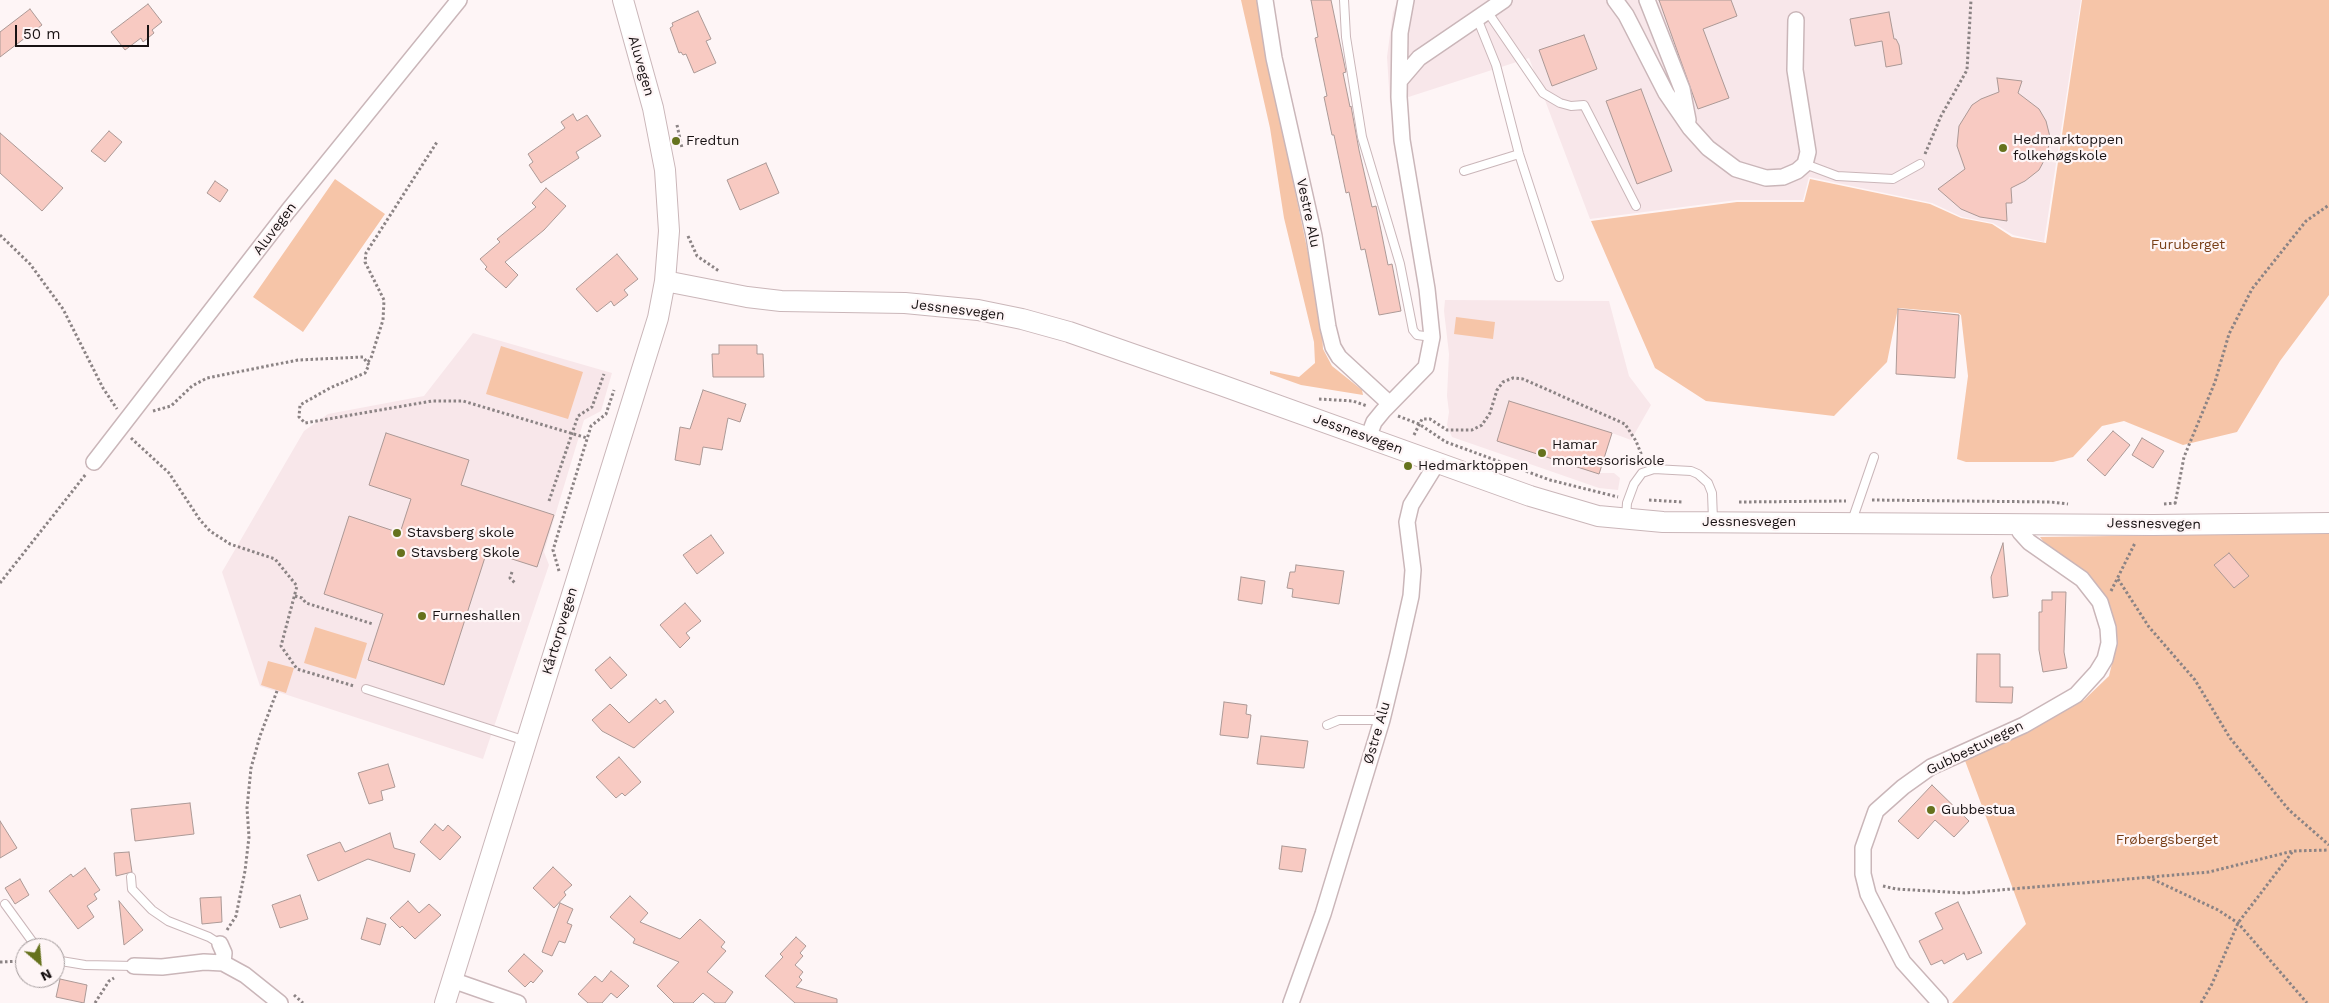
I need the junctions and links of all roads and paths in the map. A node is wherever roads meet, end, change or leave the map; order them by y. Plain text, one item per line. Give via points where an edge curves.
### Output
1 (459, 0) edge
2 (623, 0) edge
3 (1265, 0) edge
4 (1344, 0) edge
5 (1406, 0) edge
6 (1504, 0) edge
7 (1615, 0) edge
8 (1647, 0) edge
9 (1972, 0) edge
10 (1482, 15) junction
11 (1796, 20) dead end
12 (1401, 79) junction
13 (1690, 128) junction
14 (438, 142) dead end
15 (1519, 154) junction
16 (1805, 164) junction
17 (1920, 164) joint
18 (1464, 171) dead end
19 (2329, 205) edge
20 (1636, 206) dead end
21 (0, 235) edge
22 (1559, 277) dead end
23 (665, 281) junction
24 (1432, 337) junction
25 (368, 362) junction
26 (604, 374) dead end
27 (139, 405) junction
28 (1392, 409) junction
29 (125, 424) junction
30 (1419, 424) junction
31 (572, 433) junction
32 (587, 438) dead end
33 (1368, 438) junction
34 (1874, 457) dead end
35 (94, 462) joint
36 (1438, 463) junction
37 (1647, 471) junction
38 (1629, 499) junction
39 (1858, 500) junction
40 (549, 501) dead end
41 (1712, 502) junction
42 (2176, 503) junction
43 (2158, 505) dead end
44 (2077, 506) dead end
45 (1626, 519) junction
46 (1713, 522) junction
47 (1854, 522) junction
48 (2020, 523) junction
49 (2329, 523) edge
50 (2153, 525) junction
51 (512, 572) dead end
52 (2118, 578) junction
53 (0, 583) edge
54 (516, 584) dead end
55 (294, 596) junction
56 (2100, 602) junction
57 (373, 624) dead end
58 (366, 690) joint
59 (277, 691) dead end
60 (1382, 720) junction
61 (1327, 725) dead end
62 (526, 741) junction
63 (2329, 845) edge
64 (2329, 850) edge
65 (2293, 851) junction
66 (130, 877) dead end
67 (2148, 877) junction
68 (1865, 882) junction
69 (6, 904) dead end
70 (2238, 923) junction
71 (30, 938) edge
72 (220, 944) junction
73 (15, 961) edge
74 (0, 962) edge
75 (65, 962) edge
76 (223, 963) junction
77 (134, 966) junction
78 (452, 980) junction
79 (274, 1001) edge
80 (95, 1003) edge
81 (446, 1003) edge
82 (518, 1003) edge
83 (1291, 1003) edge
84 (1940, 1003) edge
85 (2201, 1003) edge
86 (2307, 1003) edge

1 - 27 street, Aluvegen via 288,211
2 - 23 main road, Aluvegen via 653,108 664,170 669,231
3 - 28 street, Vestre Alu via 1274,58 1314,236 1333,347 1339,357
4 - 24 lane via 1346,37 1362,138 1400,264 1412,330 1417,335
5 - 12 street via 1400,33
6 - 10 street
7 - 13 street via 1666,92
8 - 13 street via 1682,89
9 - 17 path via 1967,70 1941,116
10 - 12 street via 1419,58
10 - 15 lane
10 - 20 lane via 1543,93 1560,103 1584,105
11 - 16 street via 1795,70 1807,142
12 - 24 street via 1402,140
13 - 16 street via 1708,148 1736,169 1766,178 1783,176
14 - 25 path via 366,253 365,262 384,300 383,320
15 - 18 lane
15 - 22 lane
16 - 17 lane via 1838,176 1893,179
19 - 42 path via 2306,221 2248,296 2229,334 2215,382 2184,456
21 - 29 path via 30,264 47,287 76,331
23 - 33 main road, Jessnesvegen via 781,301 905,303 978,310 1022,319 1129,353
23 - 62 main road, Kårtorpvegen via 658,318
24 - 28 street via 1426,367
25 - 27 path via 362,358 298,360 207,378 161,410 149,412
25 - 31 path via 365,373 300,405 299,417 306,423 432,401 463,401
26 - 31 path via 592,408 578,416
27 - 29 street, Aluvegen
28 - 30 path
28 - 33 street via 1374,422
29 - 35 street, Aluvegen
29 - 55 path via 168,473 210,531 230,544 275,559 296,586
30 - 37 path via 1422,418 1430,419 1447,430 1472,430 1482,425 1490,413 1503,382 1512,378 1523,379 1625,424 1636,441
30 - 38 path via 1446,442 1550,480
31 - 32 path
31 - 40 path
33 - 36 main road, Jessnesvegen
34 - 39 lane
35 - 53 path
36 - 45 main road, Jessnesvegen via 1566,508
36 - 60 street, Østre Alu via 1412,505 1407,522 1413,570 1411,596
37 - 38 lane via 1634,484
37 - 41 lane via 1654,468 1698,474 1708,483
38 - 41 path
38 - 45 lane
39 - 41 path
39 - 44 path via 2051,502
39 - 47 lane
41 - 46 lane
42 - 43 path
42 - 50 path
45 - 46 main road, Jessnesvegen
46 - 47 main road, Jessnesvegen
47 - 48 main road, Jessnesvegen
48 - 50 main road, Jessnesvegen
48 - 56 street, Gubbestuvegen via 2020,532 2028,542 2082,579
49 - 50 main road, Jessnesvegen
50 - 52 path via 2141,532
51 - 54 path via 510,578
52 - 56 path
52 - 63 path via 2149,627 2195,680 2230,738 2289,810
55 - 57 path via 302,598 306,604
55 - 58 path via 282,646 297,669
56 - 68 street, Gubbestuvegen via 2109,643 2097,672 2076,695 2024,725 1930,767 1876,811 1863,848
58 - 62 lane
59 - 72 path via 251,768 248,845 236,916
60 - 61 lane via 1339,720
60 - 83 street, Østre Alu via 1323,914
62 - 78 main road, Kårtorpvegen
64 - 65 path
65 - 67 path via 2209,872
65 - 70 path
66 - 72 lane via 132,889 152,910 168,921
67 - 68 path via 1964,893 1896,889
67 - 70 path
68 - 84 street, Gubbestuvegen via 1903,962
69 - 71 lane
70 - 85 path
70 - 86 path
72 - 76 street via 224,953
73 - 74 path
75 - 77 lane
76 - 77 street
76 - 79 street via 245,975
77 - 80 path via 110,981
78 - 81 main road, Kårtorpvegen
78 - 82 street

